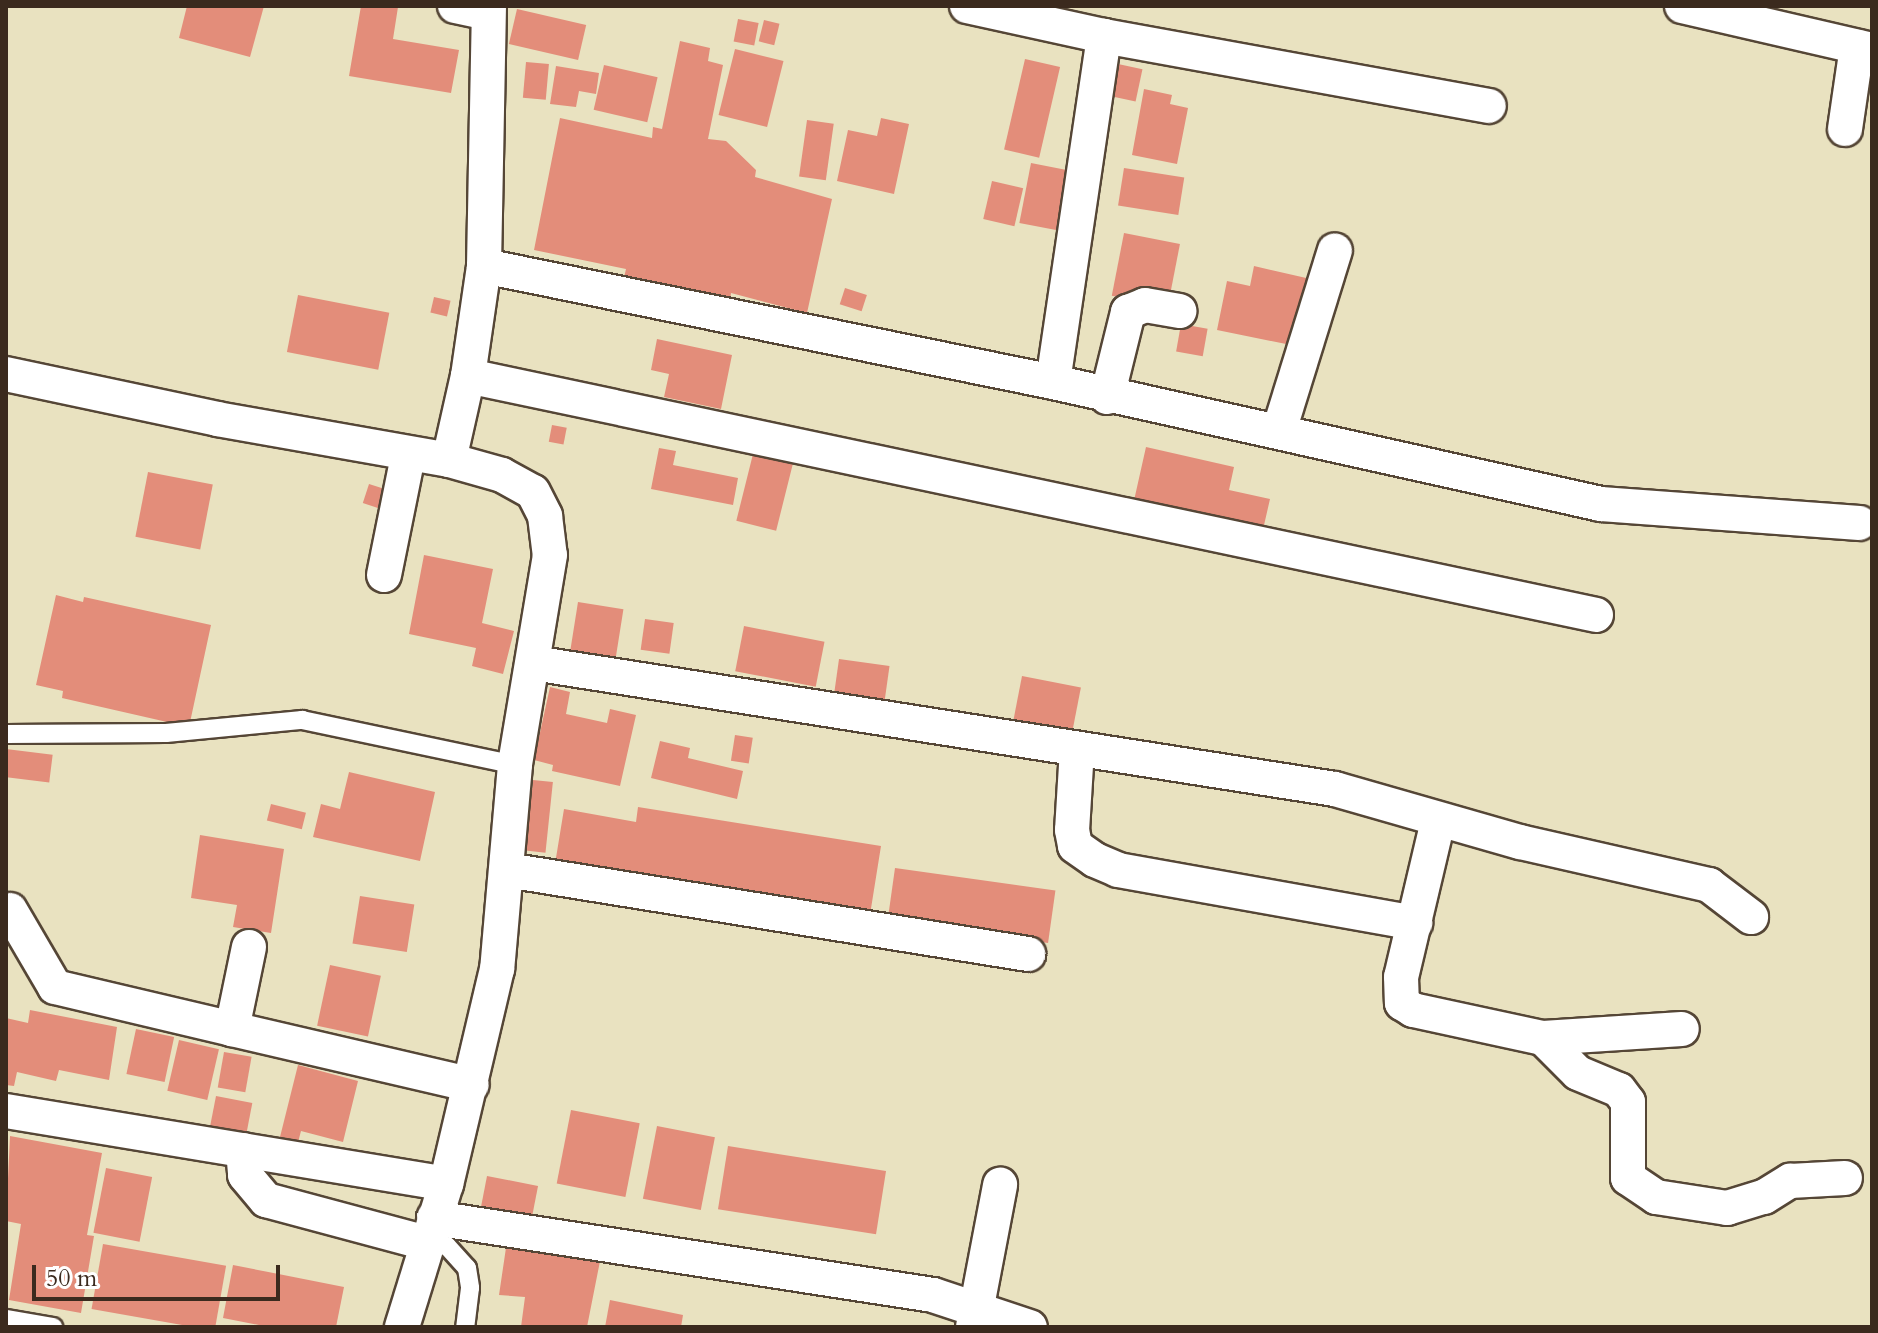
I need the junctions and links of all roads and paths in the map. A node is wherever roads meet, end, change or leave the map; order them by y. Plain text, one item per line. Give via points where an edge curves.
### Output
1 (967, 6) edge
2 (1682, 6) edge
3 (477, 8) edge
4 (1104, 36) junction
5 (1864, 49) edge
6 (1489, 106) dead end
7 (1845, 129) dead end
8 (1335, 250) dead end
9 (484, 266) junction
10 (1179, 311) dead end
11 (6, 374) edge
12 (468, 376) junction
13 (1053, 382) junction
14 (1107, 397) junction
15 (1279, 431) junction
16 (408, 456) junction
17 (449, 460) junction
18 (1859, 523) dead end
19 (384, 575) dead end
20 (1596, 615) dead end
21 (533, 663) junction
22 (6, 734) edge
23 (1077, 749) junction
24 (515, 765) junction
25 (1438, 821) junction
26 (507, 870) junction
27 (10, 910) dead end
28 (1751, 917) dead end
29 (1415, 923) junction
30 (249, 947) dead end
31 (1028, 954) dead end
32 (232, 1029) junction
33 (1682, 1029) dead end
34 (1543, 1038) junction
35 (472, 1085) junction
36 (6, 1111) edge
37 (243, 1150) junction
38 (1845, 1178) dead end
39 (446, 1184) junction
40 (1000, 1185) dead end
41 (430, 1231) junction
42 (974, 1317) edge
43 (6, 1319) edge
44 (53, 1327) edge
45 (402, 1327) edge
46 (465, 1327) edge
47 (1030, 1327) edge

1 - 4 street
2 - 5 street
3 - 9 street via 489,169
4 - 6 street
4 - 13 street
5 - 7 street
8 - 15 street
9 - 12 street
9 - 13 street
10 - 14 street via 1145,305 1128,312
11 - 16 street
12 - 17 street
12 - 20 street
13 - 14 street
14 - 15 street
15 - 18 street via 1601,504
16 - 17 street
16 - 19 street
17 - 21 street via 502,475 533,492 545,516 550,555
21 - 23 street
21 - 24 street
22 - 24 lane via 166,733 302,720
23 - 25 street via 1335,789
23 - 29 street via 1072,830 1075,846 1095,860 1118,870
24 - 26 street
25 - 28 street via 1709,885
25 - 29 street
26 - 31 street
26 - 35 street via 497,969
27 - 32 street via 55,987
29 - 34 street via 1401,977 1402,1003 1413,1010
30 - 32 street
32 - 35 street
33 - 34 street
34 - 38 street via 1578,1073 1625,1095 1625,1169 1634,1186 1656,1197 1727,1208 1764,1197 1790,1181
35 - 39 street
36 - 37 street
37 - 39 street
37 - 41 street via 245,1175 266,1200
39 - 41 street
40 - 42 street
41 - 42 street via 933,1295
41 - 45 street
41 - 46 lane via 467,1268
42 - 47 street
43 - 44 lane

